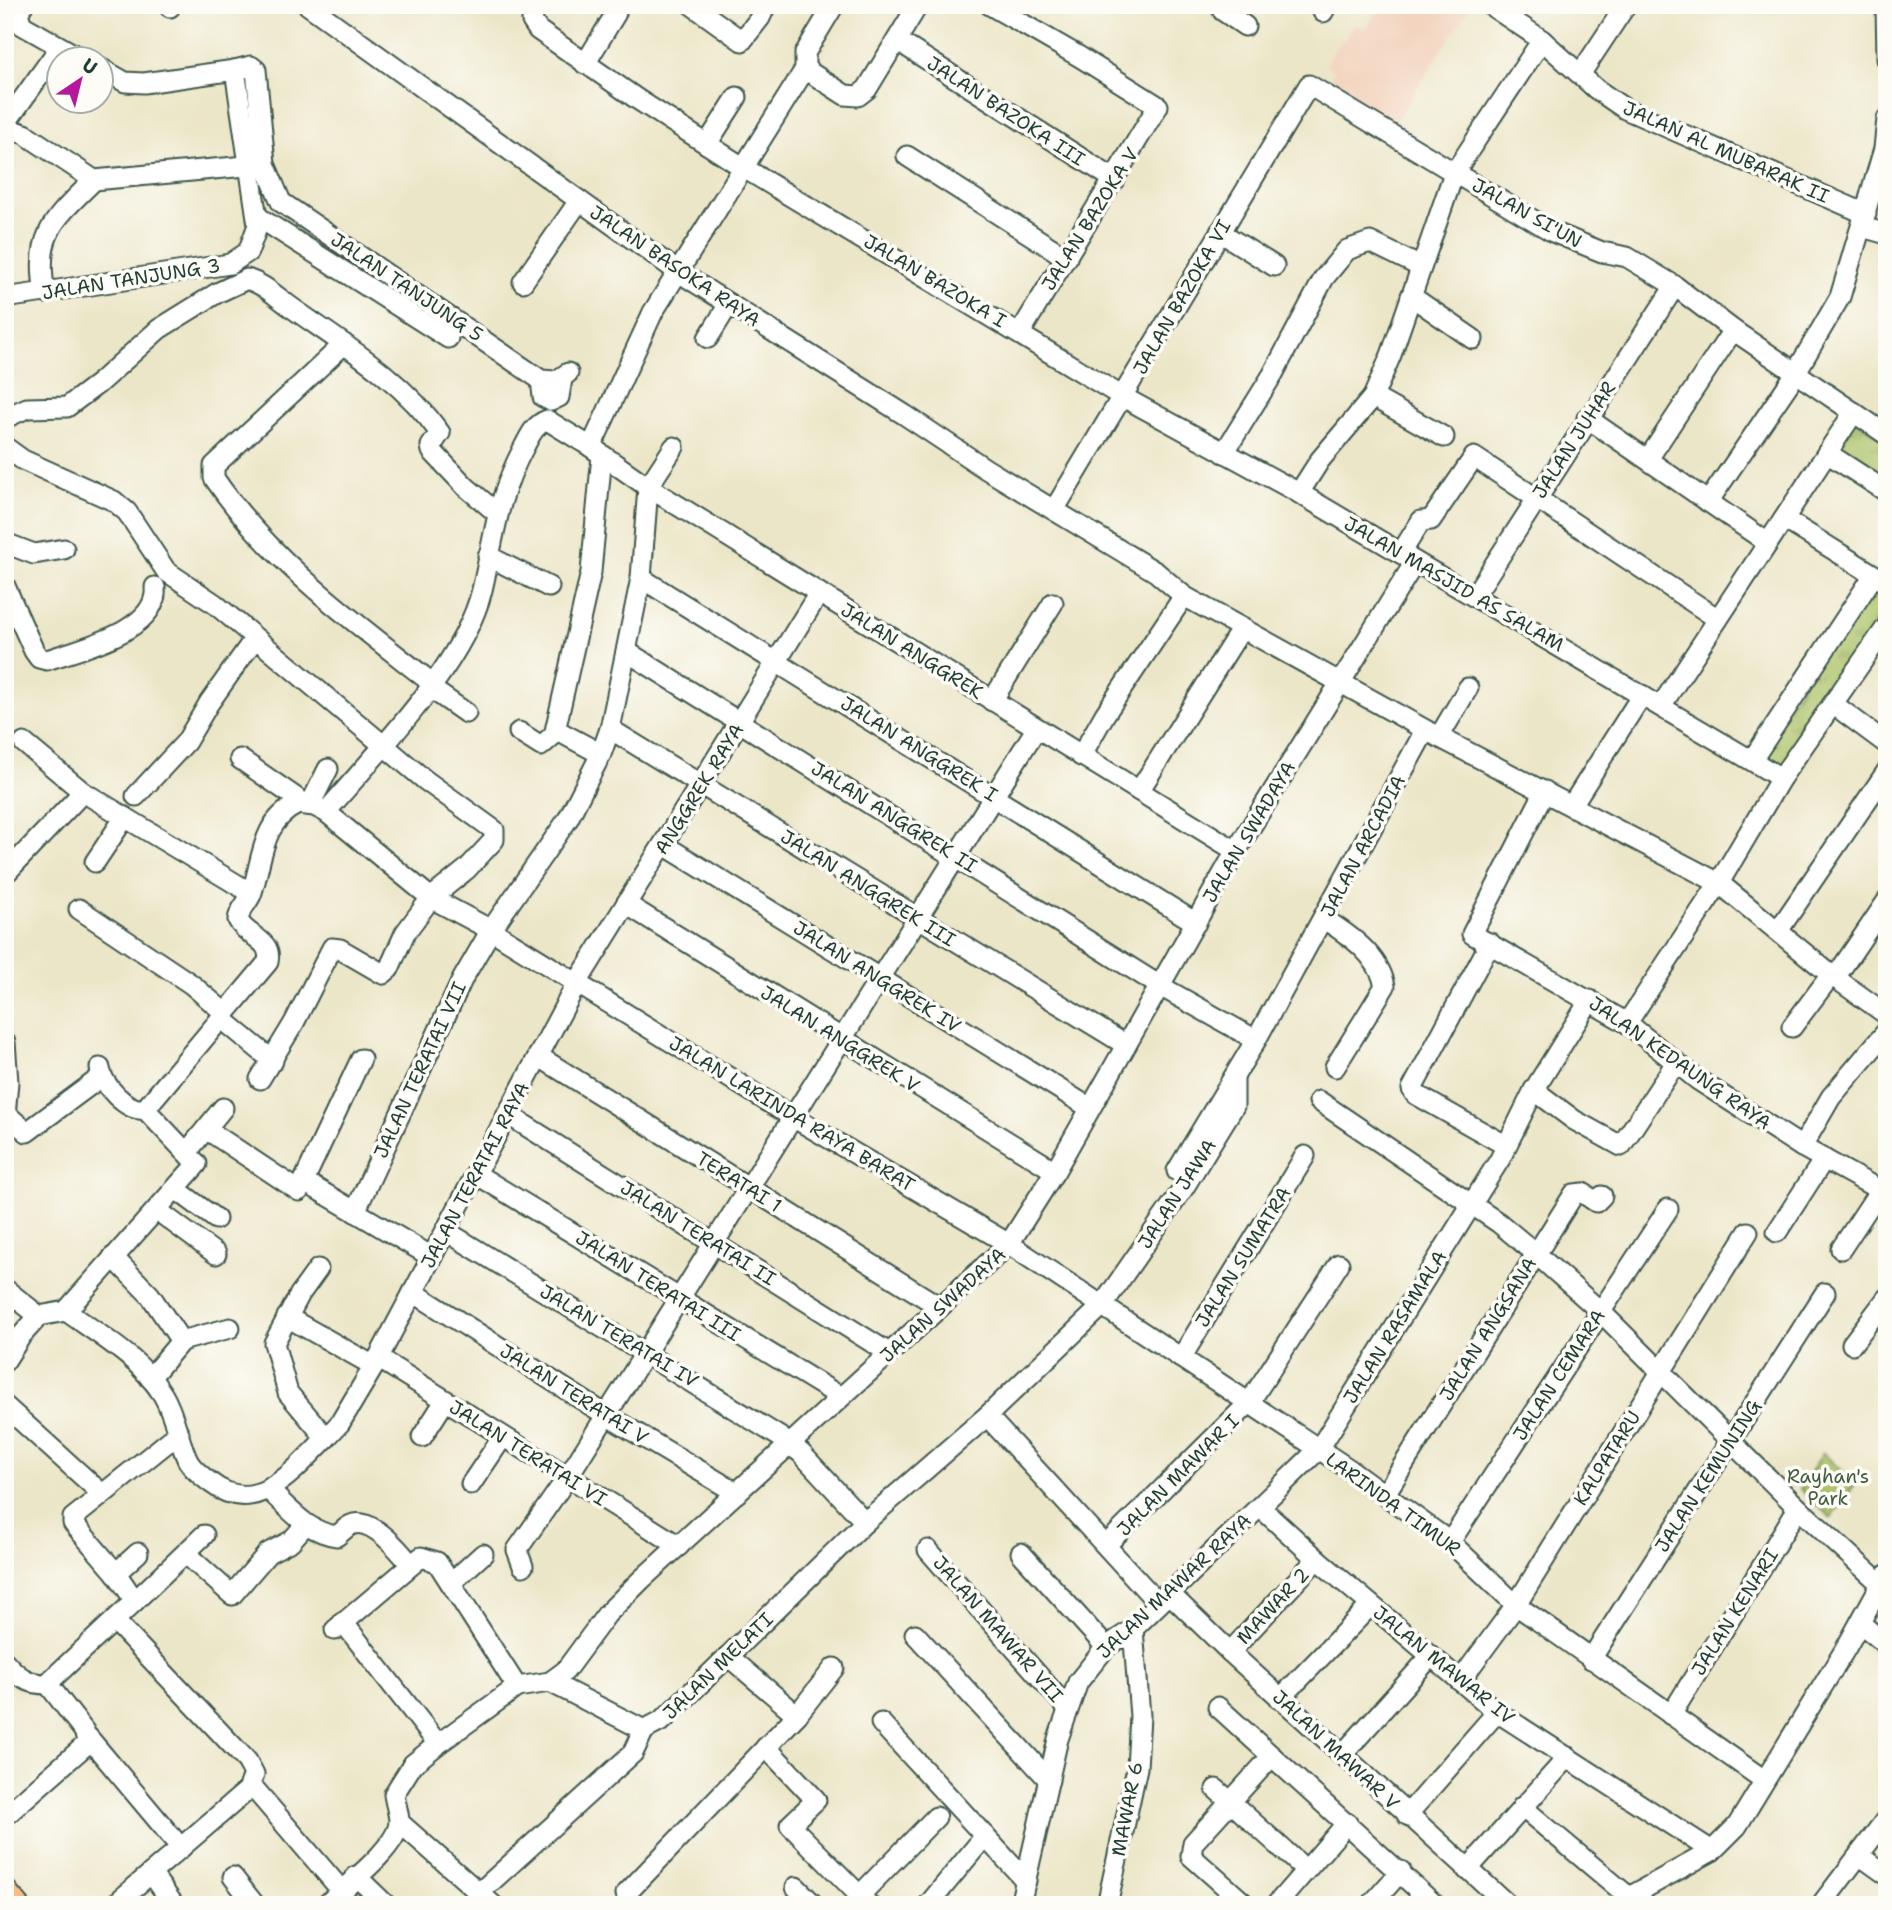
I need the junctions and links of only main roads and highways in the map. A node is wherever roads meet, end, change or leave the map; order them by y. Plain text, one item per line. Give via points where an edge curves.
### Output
1 (5, 1892) edge
2 (16, 1905) edge

1 - 2 main road

